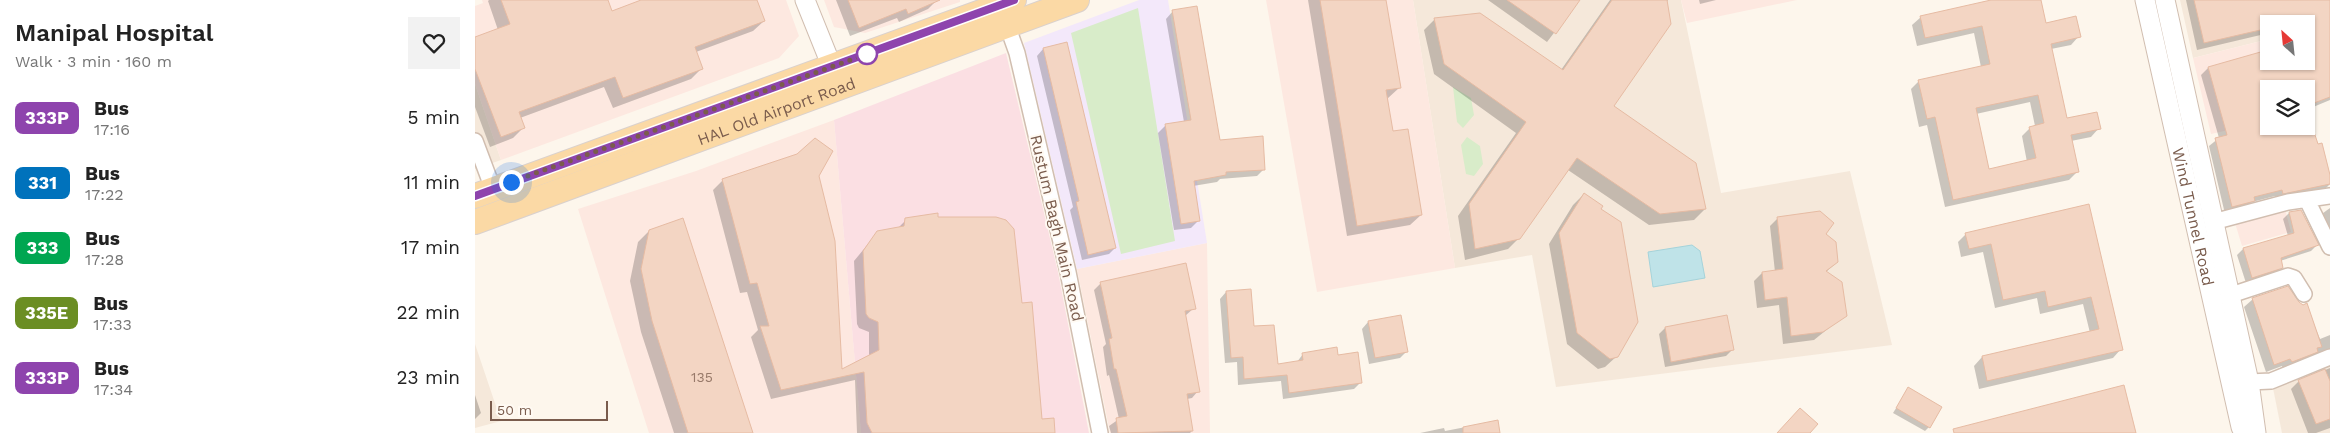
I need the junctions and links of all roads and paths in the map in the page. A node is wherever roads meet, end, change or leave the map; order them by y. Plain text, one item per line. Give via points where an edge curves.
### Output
1 (805, 0) edge
2 (1015, 0) edge
3 (1077, 0) edge
4 (2145, 0) edge
5 (2165, 0) edge
6 (1007, 25) junction
7 (828, 75) junction
8 (476, 146) edge
9 (484, 192) edge
10 (2330, 196) edge
11 (2307, 200) junction
12 (475, 222) edge
13 (2213, 222) junction
14 (2330, 247) edge
15 (2305, 294) dead end
16 (2228, 296) junction
17 (2330, 357) edge
18 (2249, 382) junction
19 (1100, 433) edge
20 (2244, 433) edge
21 (2256, 433) edge

1 - 7 street via 823,42
2 - 7 main road, HAL Old Airport Road via 901,43
3 - 6 main road, HAL Old Airport Road
4 - 20 street, Wind Tunnel Road via 2220,341
5 - 13 street, Wind Tunnel Road
6 - 7 main road, HAL Old Airport Road
6 - 19 street, Rustum Bagh Main Road via 1017,53 1068,272
7 - 9 main road, HAL Old Airport Road
7 - 12 main road, HAL Old Airport Road
8 - 9 street
10 - 11 street
11 - 13 street
11 - 14 street
13 - 16 street, Wind Tunnel Road
15 - 16 street via 2295,278 2289,276
16 - 18 street, Wind Tunnel Road
17 - 18 street via 2271,381
18 - 21 street, Wind Tunnel Road

